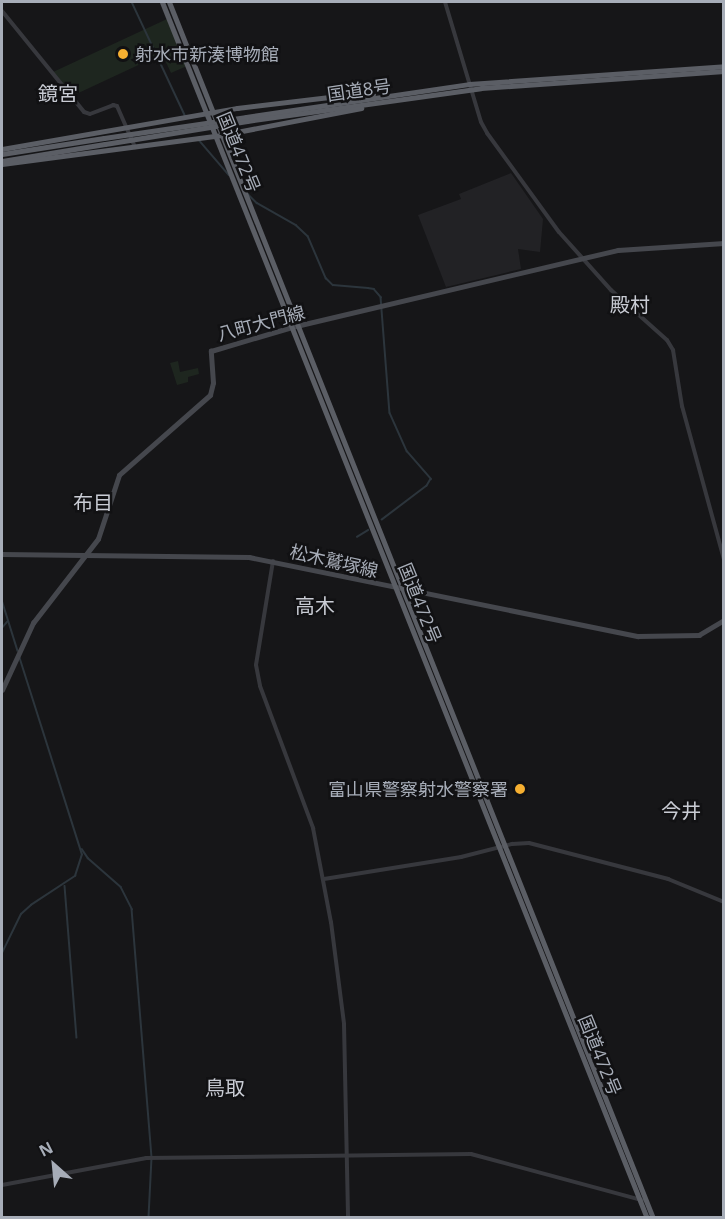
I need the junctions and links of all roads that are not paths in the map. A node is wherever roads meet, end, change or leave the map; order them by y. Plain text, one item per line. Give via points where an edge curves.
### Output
1 (162, 2) edge
2 (169, 2) edge
3 (445, 2) edge
4 (2, 11) edge
5 (723, 66) edge
6 (723, 71) edge
7 (471, 87) junction
8 (382, 96) junction
9 (200, 98) junction
10 (374, 104) junction
11 (210, 113) junction
12 (189, 117) junction
13 (246, 119) junction
14 (128, 128) junction
15 (249, 130) junction
16 (219, 135) junction
17 (105, 141) junction
18 (135, 147) junction
19 (2, 149) edge
20 (2, 154) edge
21 (230, 155) junction
22 (2, 162) edge
23 (723, 243) edge
24 (583, 258) junction
25 (295, 326) junction
26 (2, 554) edge
27 (86, 555) junction
28 (723, 560) edge
29 (273, 561) junction
30 (401, 589) junction
31 (723, 620) edge
32 (2, 690) edge
33 (503, 846) junction
34 (324, 879) junction
35 (723, 902) edge
36 (348, 1156) junction
37 (2, 1185) edge
38 (643, 1199) junction
39 (348, 1218) edge
40 (647, 1218) edge
41 (653, 1218) edge

1 - 9 highway, 国道472号
2 - 11 highway, 国道472号
3 - 7 street
4 - 14 street via 84,112 90,114 117,106
5 - 7 highway, 国道8号
6 - 7 highway, 国道8号
7 - 8 highway, 国道8号
7 - 10 highway, 国道8号
7 - 24 street via 488,133 559,232
8 - 11 highway via 346,95
8 - 13 highway, 国道8号
9 - 11 highway, 国道472号
9 - 12 highway via 199,109
10 - 13 highway, 国道8号
10 - 15 highway
11 - 12 highway
11 - 16 highway, 国道472号
12 - 14 highway
13 - 17 highway, 国道8号, bridge
14 - 18 street
14 - 19 highway
15 - 16 highway
15 - 21 highway via 231,140
16 - 18 highway
16 - 21 highway, 国道472号
16 - 25 highway, 国道472号
17 - 20 highway, 国道8号
17 - 22 highway, 国道8号
18 - 22 highway
21 - 25 highway, 国道472号
23 - 24 main road, 八町大門線 via 633,247
24 - 25 main road, 八町大門線
24 - 28 street via 673,350 682,406
25 - 27 main road, 八町大門線 via 211,351 210,395 119,476 104,524
25 - 30 highway, 国道472号
26 - 27 main road, 松木鷲塚線
27 - 29 main road, 松木鷲塚線 via 232,556
27 - 32 main road, 八町大門線 via 23,639
29 - 30 main road, 松木鷲塚線
29 - 34 street via 256,665 260,686 313,828
30 - 31 main road, 松木鷲塚線 via 638,636 699,635
30 - 33 highway, 国道472号
33 - 34 street via 453,859
33 - 35 street via 529,843 691,886
33 - 38 highway, 国道472号
34 - 36 street via 342,999
36 - 37 street via 146,1158
36 - 38 street via 471,1154
36 - 39 street
38 - 40 highway, 国道472号
38 - 41 highway, 国道472号

